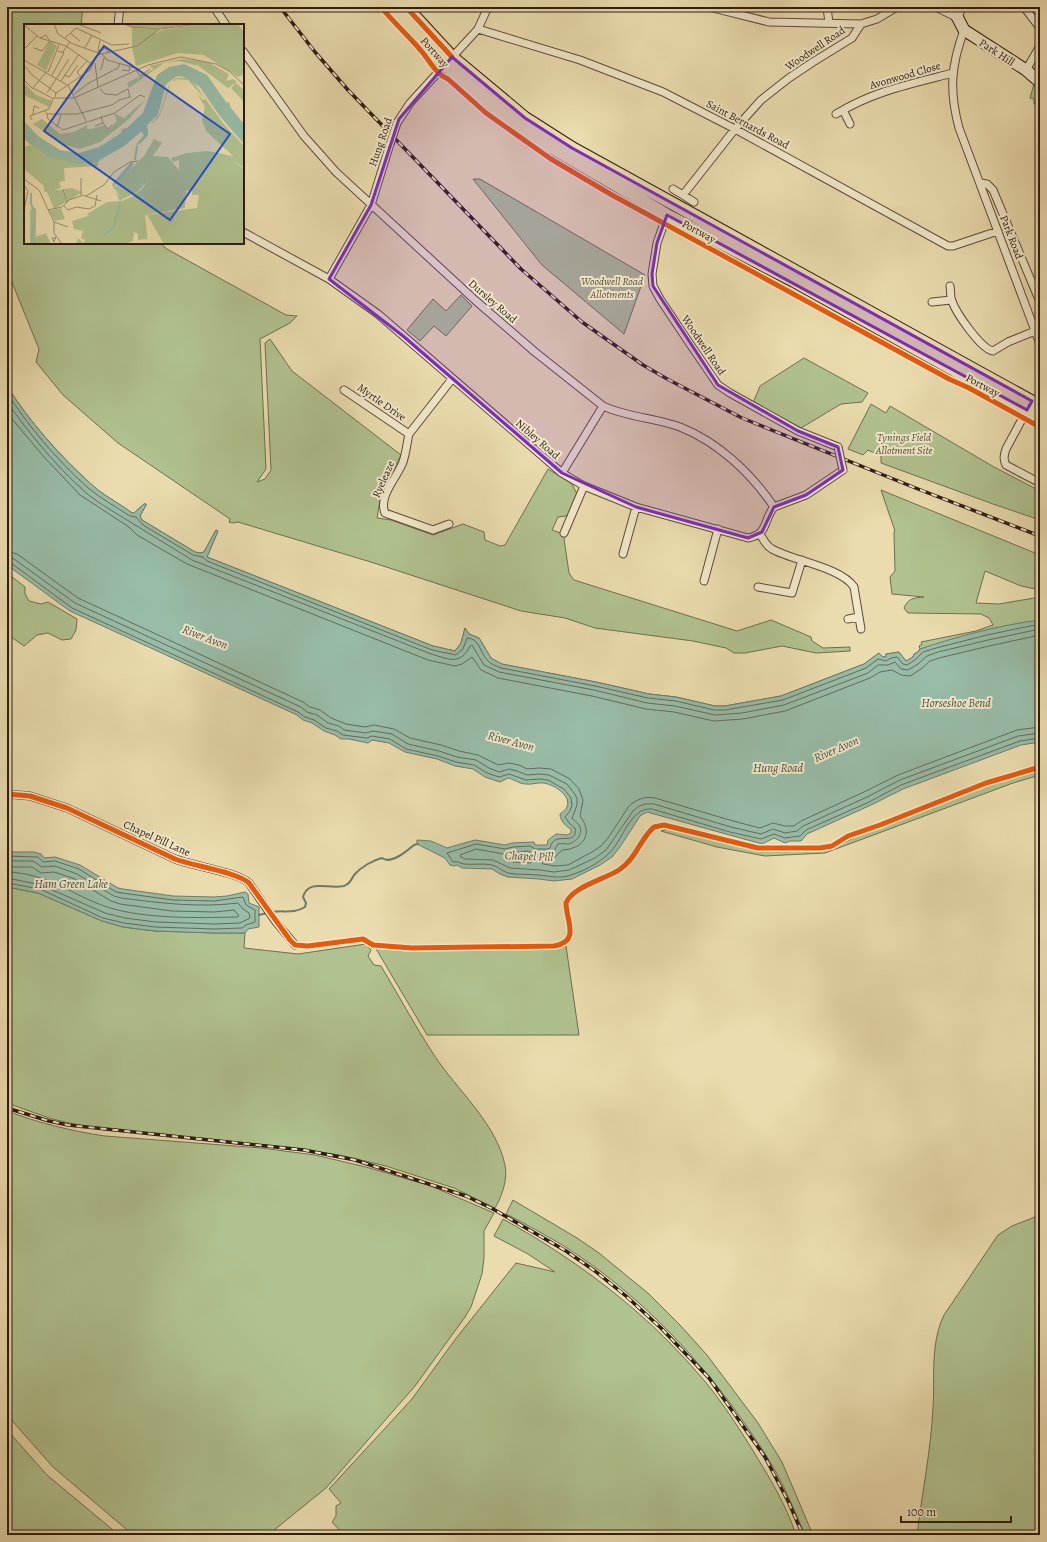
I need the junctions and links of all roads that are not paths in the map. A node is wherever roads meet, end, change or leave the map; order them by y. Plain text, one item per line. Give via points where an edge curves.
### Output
1 (120, 7) edge
2 (214, 7) edge
3 (391, 7) edge
4 (406, 7) edge
5 (488, 7) edge
6 (709, 7) edge
7 (827, 7) edge
8 (897, 7) edge
9 (936, 7) edge
10 (952, 7) edge
11 (962, 7) edge
12 (1024, 7) edge
13 (958, 18) junction
14 (829, 23) junction
15 (118, 24) edge
16 (225, 24) edge
17 (861, 24) junction
18 (1040, 28) edge
19 (478, 29) junction
20 (964, 30) junction
21 (1040, 46) edge
22 (244, 52) edge
23 (449, 61) junction
24 (1026, 70) junction
25 (953, 73) junction
26 (1040, 82) edge
27 (843, 110) junction
28 (836, 114) dead end
29 (850, 124) dead end
30 (736, 129) junction
31 (980, 183) junction
32 (673, 189) dead end
33 (683, 195) junction
34 (694, 202) dead end
35 (371, 205) junction
36 (667, 215) junction
37 (998, 231) junction
38 (244, 233) edge
39 (329, 279) junction
40 (950, 286) dead end
41 (952, 300) junction
42 (932, 302) dead end
43 (1040, 302) edge
44 (1035, 331) junction
45 (1040, 344) edge
46 (452, 379) junction
47 (344, 390) dead end
48 (603, 406) junction
49 (1033, 406) edge
50 (1040, 418) edge
51 (409, 434) junction
52 (562, 473) junction
53 (1040, 483) edge
54 (584, 486) junction
55 (636, 507) junction
56 (774, 507) junction
57 (449, 524) dead end
58 (718, 530) junction
59 (564, 533) dead end
60 (760, 534) junction
61 (623, 554) dead end
62 (802, 560) junction
63 (704, 581) dead end
64 (758, 587) dead end
65 (859, 617) junction
66 (848, 619) dead end
67 (861, 629) dead end
68 (7, 794) edge
69 (295, 945) dead end

1 - 15 street
2 - 16 street
3 - 23 highway, Portway
4 - 23 highway, Portway
5 - 19 street, Hung Road
6 - 14 street via 769,22
7 - 14 street
8 - 17 street via 877,19
9 - 13 street
10 - 13 main road
11 - 13 street
12 - 18 street
13 - 20 main road
14 - 17 street
17 - 30 street, Woodwell Road via 852,38 789,78 761,100
19 - 23 street, Hung Road
19 - 30 street, Saint Bernards Road via 580,60 663,92
20 - 24 main road, Park Hill
20 - 25 street, Park Road
21 - 24 street
22 - 35 street, Dursley Road via 304,136 336,172
23 - 35 street, Hung Road, bridge via 410,103 398,123
23 - 36 highway, Portway via 505,116 544,143
23 - 49 highway, Portway via 525,118 572,148
24 - 26 main road, Park Hill
25 - 27 street, Avonwood Close via 894,87
25 - 31 street, Park Road via 953,107
27 - 28 street, Avonwood Close
27 - 29 street
30 - 33 street, Woodwell Road
30 - 37 street, Saint Bernards Road via 948,246
31 - 37 street, Park Road
31 - 43 street, Park Road via 987,184 993,190
32 - 33 street
33 - 34 street
35 - 39 street, Hung Road
35 - 48 street, Dursley Road via 476,301
36 - 49 highway, Portway
36 - 56 street, Woodwell Road, bridge via 657,243 652,280 660,299 718,385 798,431 838,447 843,470 806,495
37 - 44 street, Park Road
38 - 39 street, Nibley Road
39 - 46 street, Nibley Road via 378,314
40 - 41 street
41 - 42 street
41 - 44 street via 963,321 990,351
44 - 45 street, Park Road
46 - 51 street, Myrtle Drive
46 - 52 street, Nibley Road
47 - 51 street, Myrtle Drive
48 - 52 street
48 - 56 street, Dursley Road via 616,412 679,427 701,438 745,471
49 - 50 highway, Portway
49 - 53 street via 1006,449 1004,462
51 - 57 street, Ryeleaze via 403,462 382,507 385,513 433,530
52 - 54 street, Nibley Road
54 - 55 street, Nibley Road
54 - 59 street
55 - 58 street, Nibley Road
55 - 61 street
56 - 60 street
58 - 60 street, Nibley Road via 748,538
58 - 63 street
60 - 62 street via 772,549
62 - 64 street via 792,593
62 - 65 street via 850,582 854,587
65 - 66 street
65 - 67 street
68 - 69 street, Chapel Pill Lane via 30,796 67,808 175,859 241,878 249,883

